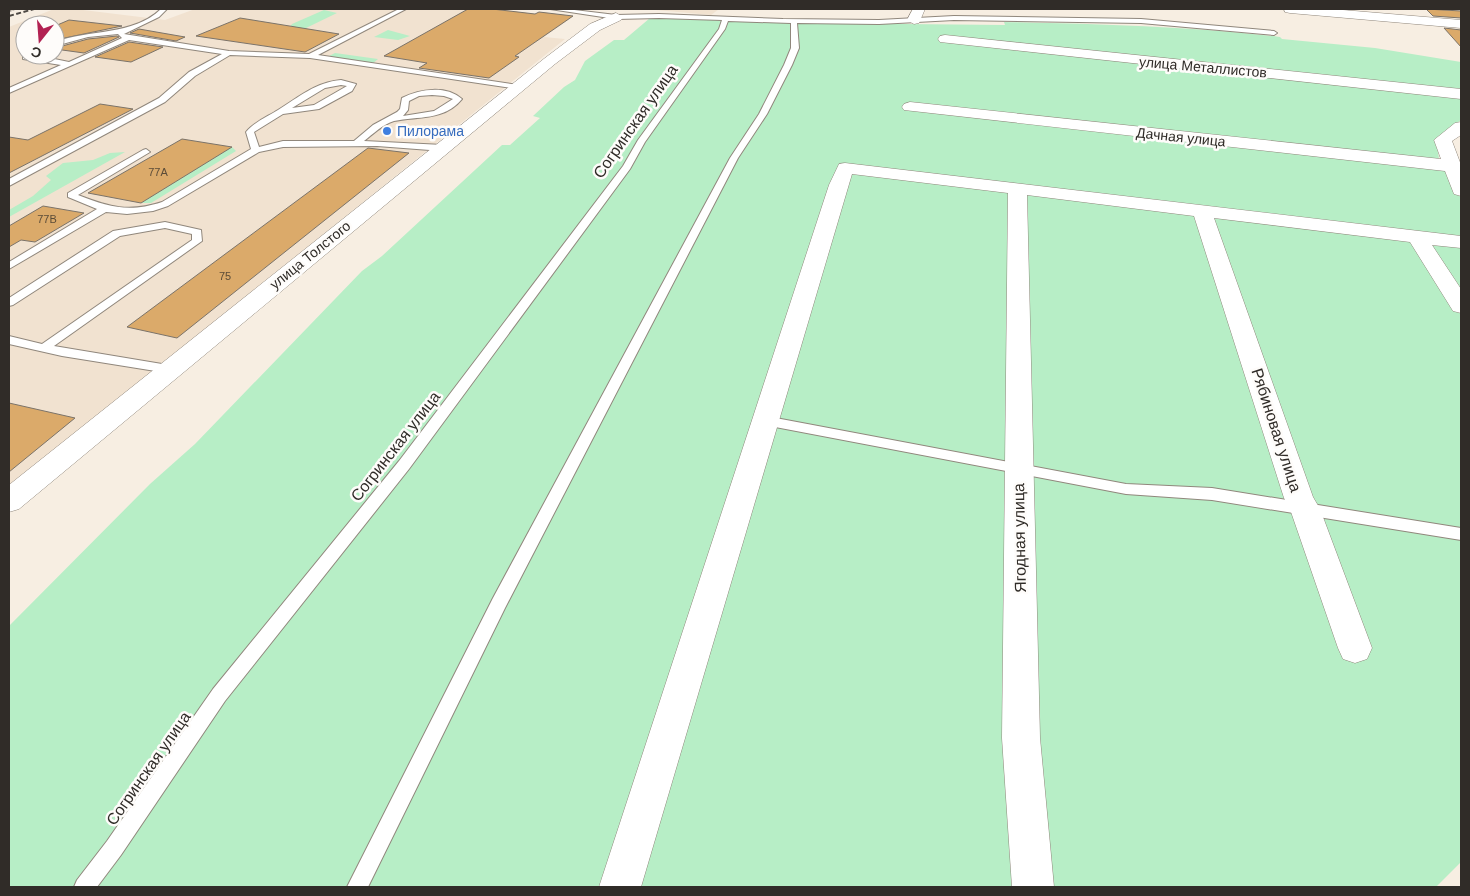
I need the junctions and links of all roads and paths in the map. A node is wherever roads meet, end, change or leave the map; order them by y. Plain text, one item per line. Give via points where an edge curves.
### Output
1 (15, 9) edge
2 (164, 9) edge
3 (403, 9) edge
4 (553, 9) edge
5 (1290, 9) edge
6 (9, 11) edge
7 (916, 15) edge
8 (616, 17) junction
9 (725, 20) junction
10 (794, 22) junction
11 (1461, 24) edge
12 (121, 32) junction
13 (1274, 33) dead end
14 (128, 38) junction
15 (945, 39) dead end
16 (65, 41) edge
17 (229, 53) junction
18 (310, 56) junction
19 (65, 63) edge
20 (69, 64) junction
21 (518, 87) junction
22 (9, 91) edge
23 (1461, 94) edge
24 (910, 107) dead end
25 (280, 112) junction
26 (394, 119) junction
27 (1461, 127) edge
28 (356, 143) junction
29 (443, 148) junction
30 (256, 150) junction
31 (146, 152) dead end
32 (1453, 156) edge
33 (9, 183) edge
34 (1017, 189) junction
35 (1461, 190) edge
36 (104, 209) junction
37 (1202, 211) junction
38 (1417, 237) junction
39 (1461, 242) edge
40 (9, 266) edge
41 (9, 303) edge
42 (1461, 306) edge
43 (9, 340) edge
44 (44, 348) junction
45 (168, 369) junction
46 (765, 421) junction
47 (1018, 470) junction
48 (9, 501) edge
49 (1305, 509) junction
50 (1461, 534) edge
51 (1355, 648) dead end
52 (84, 887) edge
53 (357, 887) edge
54 (620, 887) edge
55 (1033, 887) edge

1 - 6 path
2 - 12 lane via 157,16
3 - 18 lane
4 - 8 lane
5 - 11 street
7 - 10 lane
7 - 13 lane via 1141,21
8 - 9 lane
8 - 21 street, улица Толстого via 595,27
9 - 10 lane
9 - 52 lane, Согринская улица via 627,167 404,465 219,695
10 - 53 lane via 794,48 788,65 734,158 504,594
12 - 14 lane
12 - 16 lane via 100,32
14 - 17 lane
14 - 20 lane
15 - 23 street, улица Металлистов
17 - 18 lane
17 - 33 lane via 192,74 162,100
18 - 21 lane
19 - 20 lane
20 - 22 lane
21 - 29 street, улица Толстого
24 - 32 street, Дачная улица
25 - 25 lane via 317,87 330,83 352,84 316,107
25 - 30 lane via 250,132
26 - 26 lane via 404,110 405,100 410,97 435,93 458,99 442,111
26 - 28 lane via 376,127
27 - 32 street via 1443,140
28 - 29 lane
28 - 30 lane via 283,144
29 - 45 street, улица Толстого
30 - 36 lane via 165,204 127,211
31 - 36 lane via 71,195
32 - 35 street
34 - 37 street
34 - 46 street via 845,168
34 - 47 street, Ягодная улица
36 - 40 lane
37 - 38 street
37 - 49 street, Рябиновая улица
38 - 39 street
38 - 42 street
41 - 44 lane via 117,233 164,225 197,232 197,241
43 - 44 lane
44 - 45 lane
45 - 48 street, улица Толстого
46 - 47 lane
46 - 54 street
47 - 49 lane via 1126,489 1212,494
47 - 55 street, Ягодная улица via 1021,738
49 - 50 lane
49 - 51 street, Рябиновая улица

